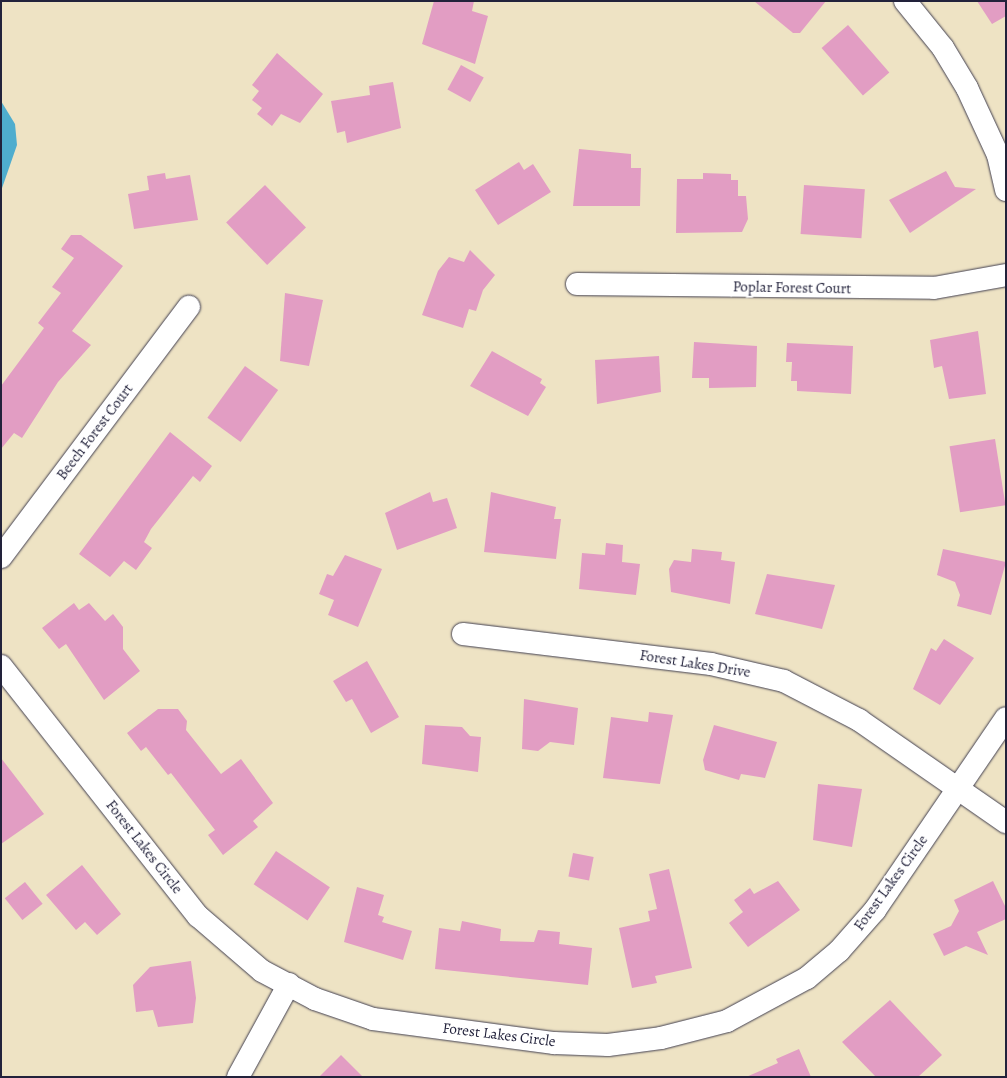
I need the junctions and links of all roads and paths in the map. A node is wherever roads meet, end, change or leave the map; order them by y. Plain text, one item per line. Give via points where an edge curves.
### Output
1 (905, 1) edge
2 (1006, 190) edge
3 (1006, 275) edge
4 (577, 284) dead end
5 (189, 307) dead end
6 (1, 557) edge
7 (463, 634) dead end
8 (1, 666) edge
9 (1006, 718) edge
10 (957, 790) junction
11 (1006, 822) edge
12 (288, 984) junction
13 (238, 1077) edge

1 - 2 street via 943,48 967,88 998,155
3 - 4 street, Poplar Forest Court via 934,288
5 - 6 street, Beech Forest Court
7 - 10 street, Forest Lakes Drive via 711,664 784,681 859,720
8 - 12 street, Forest Lakes Circle via 198,916 262,971
9 - 10 street, Forest Lakes Circle
10 - 11 street, Forest Lakes Drive
10 - 12 street, Forest Lakes Circle via 875,910 839,951 807,978 727,1021 637,1042 554,1043 373,1019
12 - 13 street

